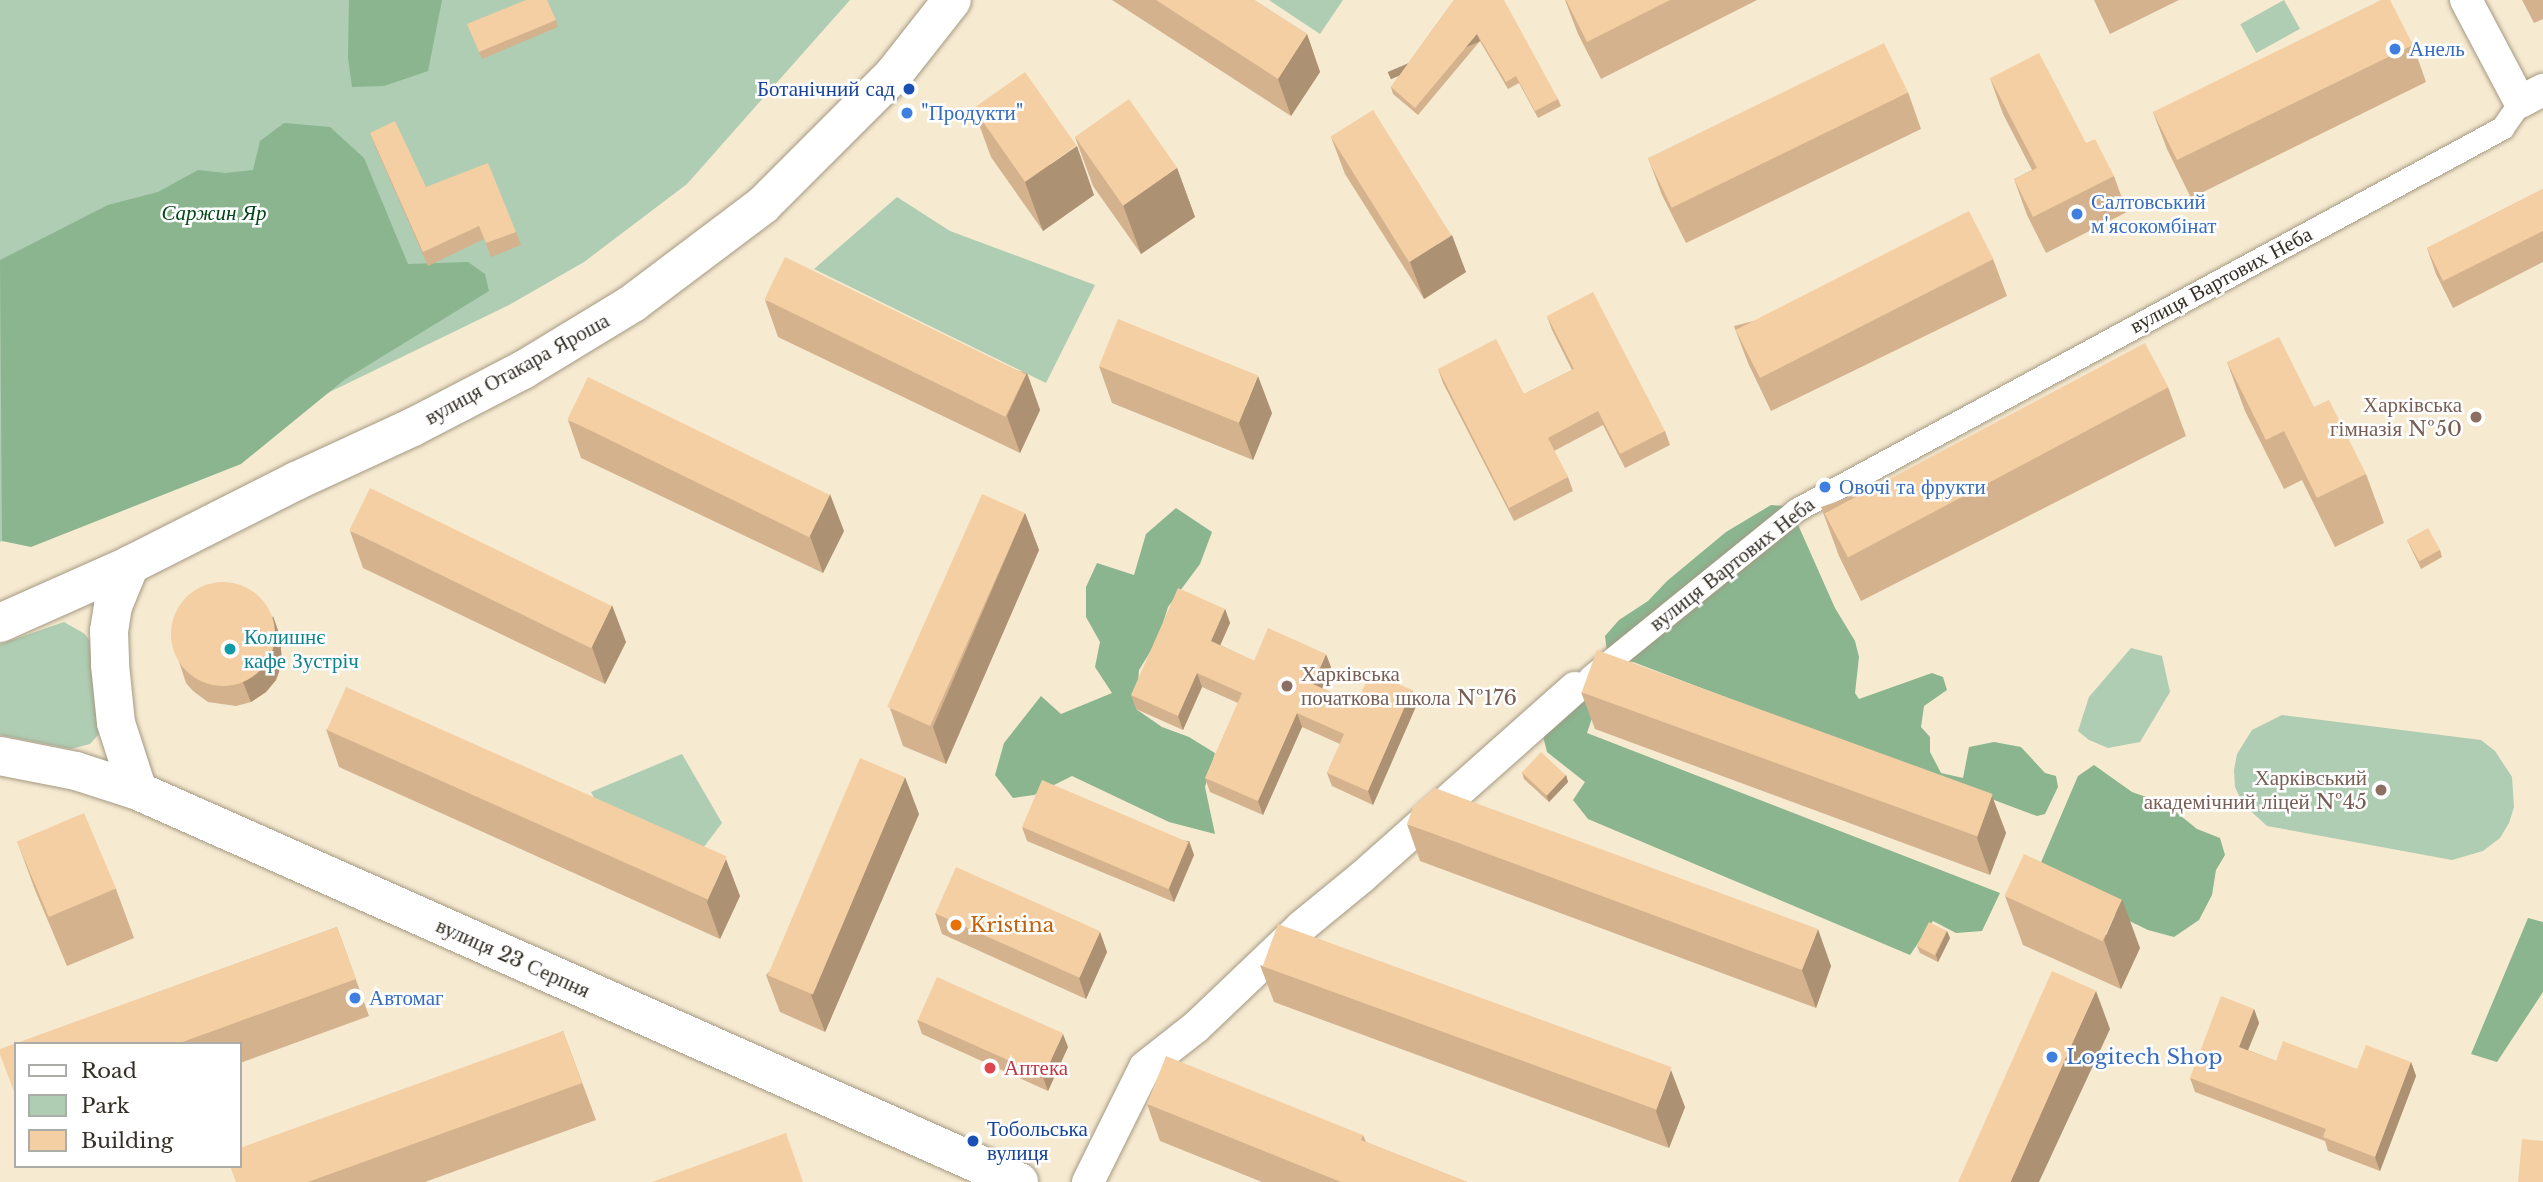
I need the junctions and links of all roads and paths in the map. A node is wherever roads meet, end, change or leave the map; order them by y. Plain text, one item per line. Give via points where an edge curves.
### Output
1 (952, 0) edge
2 (2466, 0) edge
3 (2532, 96) edge
4 (130, 565) junction
5 (0, 623) edge
6 (1575, 688) joint
7 (0, 756) edge
8 (138, 791) junction
9 (1019, 1182) edge
10 (1088, 1182) edge

1 - 4 street, вулиця Отакара Яроша via 906,61 763,205 633,303 523,370
2 - 3 street
3 - 6 street, вулиця Вартових Неба via 2502,128 1796,510
4 - 5 street, вулиця Отакара Яроша
4 - 8 street via 118,588 109,631 116,723
6 - 10 street, вулиця Вартових Неба via 1301,927 1196,1027 1145,1067
7 - 8 street, вулиця 23 Серпня via 76,771
8 - 9 street, вулиця 23 Серпня

